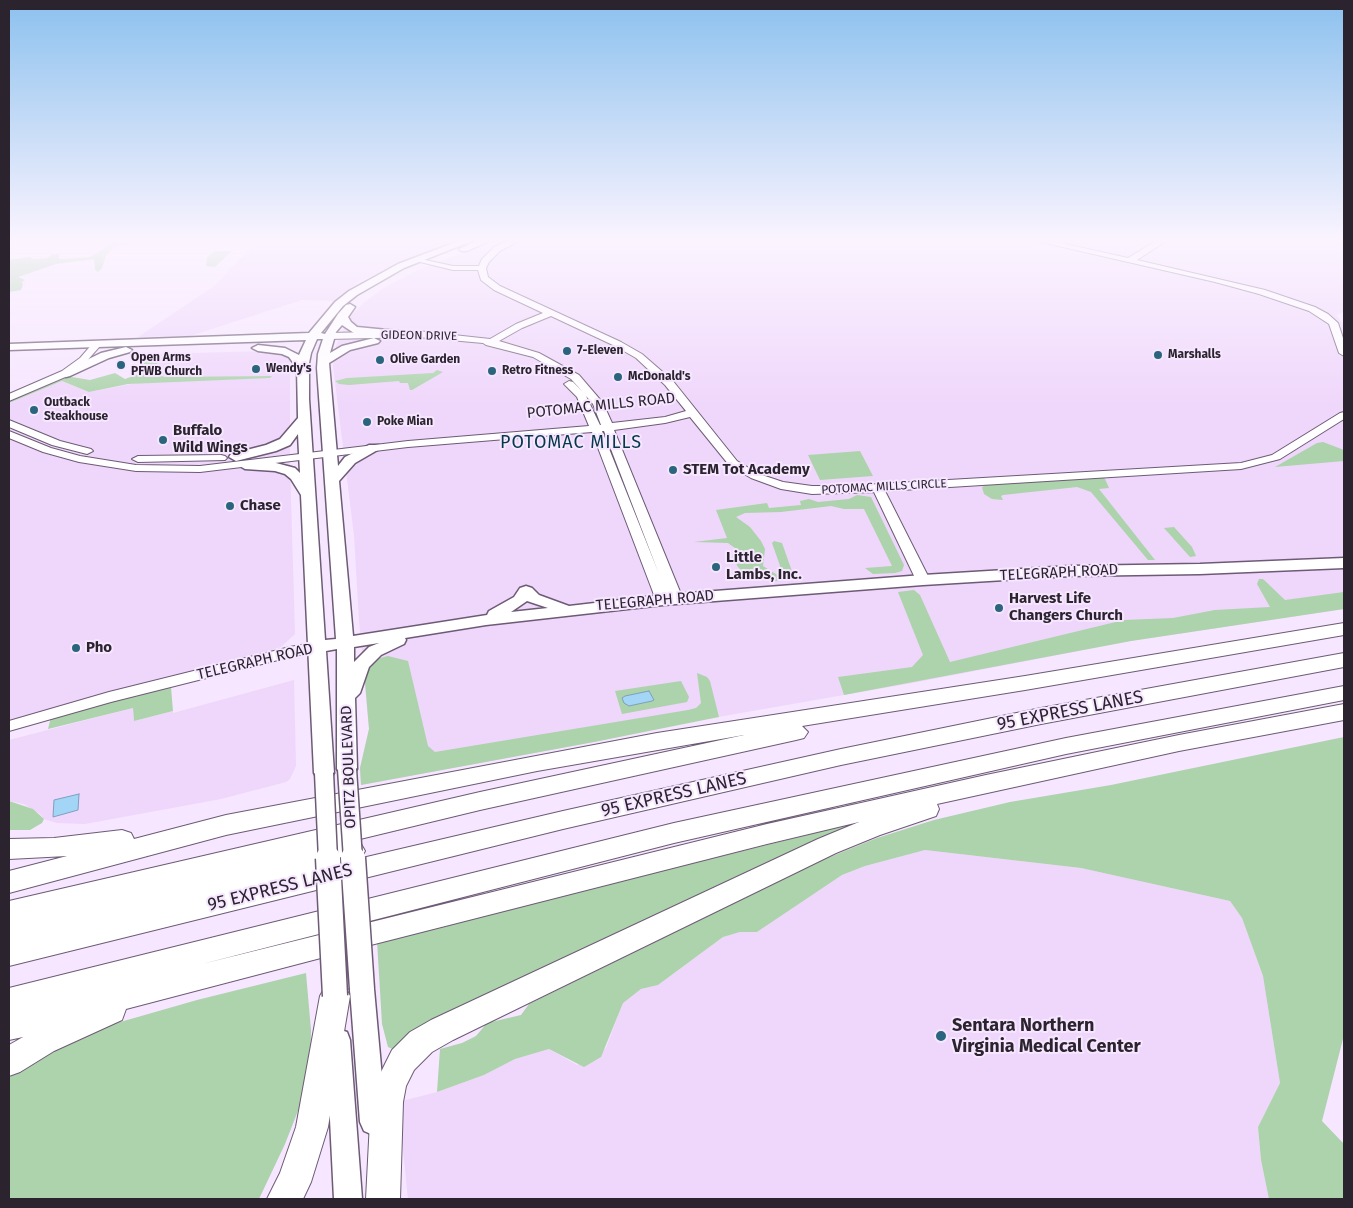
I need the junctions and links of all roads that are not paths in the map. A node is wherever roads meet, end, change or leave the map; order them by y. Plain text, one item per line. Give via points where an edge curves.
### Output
1 (350, 295) edge
2 (365, 295) edge
3 (513, 295) edge
4 (1270, 295) edge
5 (550, 313) junction
6 (342, 316) junction
7 (323, 321) junction
8 (398, 334) junction
9 (257, 338) junction
10 (328, 339) junction
11 (310, 340) junction
12 (374, 341) junction
13 (487, 344) junction
14 (238, 345) junction
15 (95, 346) junction
16 (9, 347) edge
17 (143, 348) junction
18 (9, 352) edge
19 (1344, 353) edge
20 (323, 362) junction
21 (302, 366) junction
22 (66, 373) junction
23 (9, 393) edge
24 (9, 398) edge
25 (692, 413) junction
26 (1344, 415) edge
27 (304, 419) junction
28 (9, 423) edge
29 (601, 425) junction
30 (9, 434) edge
31 (374, 448) junction
32 (330, 450) junction
33 (307, 453) junction
34 (241, 461) junction
35 (332, 481) junction
36 (878, 488) junction
37 (308, 495) junction
38 (1344, 563) edge
39 (924, 580) junction
40 (669, 599) junction
41 (570, 609) junction
42 (486, 620) junction
43 (429, 629) junction
44 (1344, 629) edge
45 (345, 643) junction
46 (318, 647) junction
47 (1344, 660) edge
48 (1025, 684) junction
49 (1344, 693) edge
50 (1344, 712) edge
51 (1344, 718) edge
52 (1280, 724) junction
53 (346, 725) junction
54 (9, 726) edge
55 (1088, 763) junction
56 (260, 818) junction
57 (9, 849) edge
58 (340, 854) junction
59 (9, 882) edge
60 (9, 912) edge
61 (9, 934) edge
62 (9, 954) edge
63 (237, 968) junction
64 (349, 992) junction
65 (9, 1001) edge
66 (9, 1027) edge
67 (9, 1062) edge
68 (347, 1198) edge
69 (284, 1199) edge
70 (379, 1199) edge
71 (382, 1199) edge

1 - 7 main road
2 - 6 main road
3 - 5 street, POTOMAC MILLS CIRCLE
4 - 19 street via 1325,316 1333,323
5 - 13 street
5 - 25 street, POTOMAC MILLS CIRCLE via 639,356 669,383
6 - 8 main road via 354,330
6 - 10 main road
7 - 9 main road via 294,333
7 - 11 main road
8 - 10 street, GIDEON DRIVE
8 - 13 street, GIDEON DRIVE via 451,336
9 - 11 main road, GIDEON DRIVE
9 - 15 main road, GIDEON DRIVE
10 - 11 main road, GIDEON DRIVE
10 - 12 street, GIDEON DRIVE
10 - 20 main road, OPITZ BOULEVARD
11 - 14 main road, GIDEON DRIVE
11 - 21 main road, OPITZ BOULEVARD
12 - 13 street, GIDEON DRIVE
12 - 20 main road via 346,348
13 - 29 street, GIDEON DRIVE via 529,353 564,369 593,395
14 - 17 main road, GIDEON DRIVE
14 - 21 main road via 285,351 293,354
15 - 16 main road, GIDEON DRIVE
15 - 17 main road, GIDEON DRIVE
15 - 18 main road, GIDEON DRIVE
15 - 22 street
15 - 23 street via 62,369
17 - 22 main road via 110,353
20 - 32 main road, OPITZ BOULEVARD
21 - 27 main road, OPITZ BOULEVARD
22 - 24 street
25 - 29 street, POTOMAC MILLS ROAD via 672,413
25 - 29 street, POTOMAC MILLS ROAD via 666,420
25 - 36 street, POTOMAC MILLS CIRCLE via 726,457 755,476 781,485 812,490
26 - 36 street, POTOMAC MILLS CIRCLE via 1282,454 1255,464
27 - 33 main road, OPITZ BOULEVARD
27 - 34 main road via 285,442
28 - 34 street, POTOMAC MILLS ROAD via 56,443 107,455 156,460
29 - 31 street, POTOMAC MILLS ROAD via 543,434
29 - 32 street, POTOMAC MILLS ROAD via 432,433
29 - 40 street, GIDEON DRIVE
30 - 34 street, POTOMAC MILLS ROAD via 62,455 136,468 200,469
31 - 32 street, POTOMAC MILLS ROAD
31 - 35 main road via 348,462
32 - 33 street, POTOMAC MILLS ROAD
32 - 35 main road, OPITZ BOULEVARD
33 - 34 street, POTOMAC MILLS ROAD
33 - 37 main road, OPITZ BOULEVARD
34 - 37 main road via 290,471
35 - 45 main road, OPITZ BOULEVARD
36 - 39 street
37 - 46 main road, OPITZ BOULEVARD
38 - 39 main road, TELEGRAPH ROAD via 1082,570
39 - 40 main road, TELEGRAPH ROAD
40 - 41 main road, TELEGRAPH ROAD
41 - 42 main road, TELEGRAPH ROAD
41 - 42 main road via 538,600 526,591 520,600
42 - 43 main road, TELEGRAPH ROAD
43 - 45 main road, TELEGRAPH ROAD
43 - 53 main road via 386,644 361,665 352,687
44 - 48 highway
45 - 46 main road, TELEGRAPH ROAD
45 - 53 main road, OPITZ BOULEVARD
46 - 54 street, TELEGRAPH ROAD via 109,697
46 - 58 main road, OPITZ BOULEVARD, bridge via 324,774
47 - 62 highway, 95 EXPRESS LANES via 1031,718 822,761 544,824
48 - 56 highway via 657,741
48 - 60 highway via 480,801
49 - 65 highway via 1066,746 713,824
50 - 52 highway
51 - 52 highway
52 - 55 highway
53 - 58 main road, OPITZ BOULEVARD, bridge via 347,769
55 - 63 highway via 768,834
55 - 71 highway via 940,804 827,846 421,1042 403,1060 391,1084 387,1102
56 - 57 highway via 83,846
56 - 59 highway
58 - 61 highway
58 - 64 main road, OPITZ BOULEVARD, bridge
63 - 66 highway
63 - 67 highway via 70,1028
64 - 68 main road, OPITZ BOULEVARD
64 - 69 highway via 312,1127 294,1182
64 - 70 main road, OPITZ BOULEVARD

